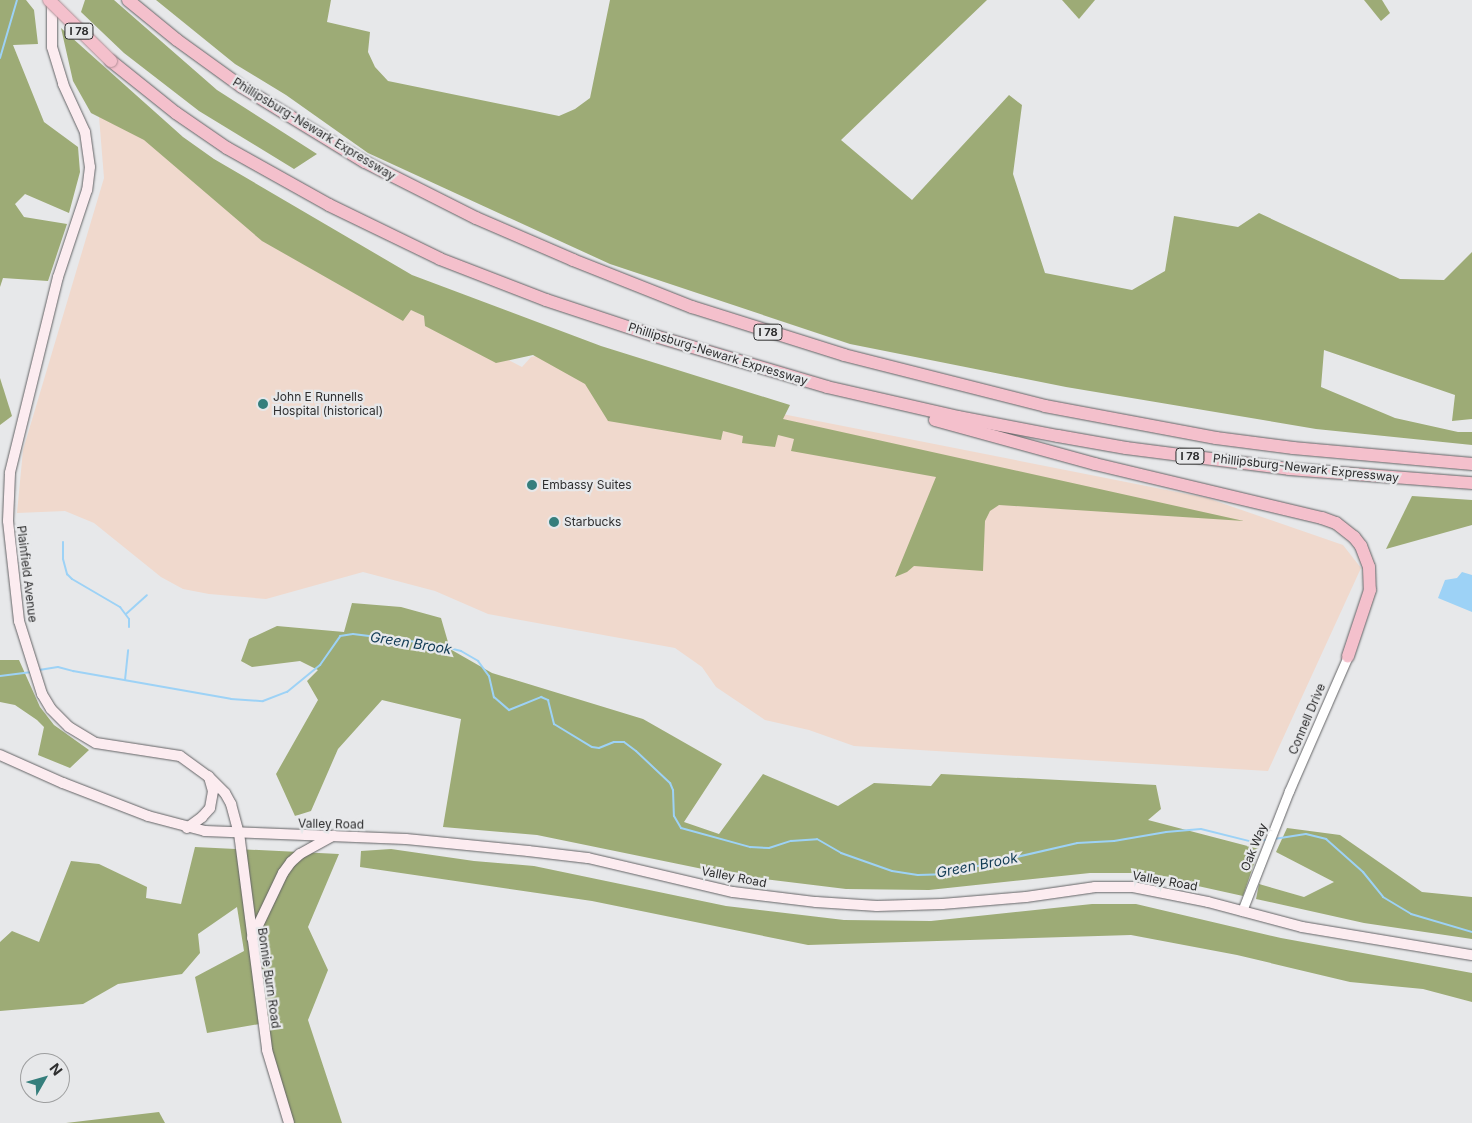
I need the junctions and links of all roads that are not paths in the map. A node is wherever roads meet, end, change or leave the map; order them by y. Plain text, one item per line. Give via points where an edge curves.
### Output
1 (50, 0) edge
2 (131, 2) edge
3 (912, 406) junction
4 (1472, 464) edge
5 (1472, 483) edge
6 (1348, 656) joint
7 (0, 755) edge
8 (208, 776) junction
9 (1289, 791) joint
10 (187, 828) junction
11 (239, 833) junction
12 (334, 835) junction
13 (1242, 911) junction
14 (252, 939) junction
15 (1472, 955) edge
16 (289, 1123) edge

1 - 3 highway, Phillipsburg-Newark Expressway / I 78, bridge via 111,61 176,113 264,170 440,260 655,336 827,386
1 - 8 main road, Plainfield Avenue via 54,51 63,84 85,132 90,167 86,190 58,277 10,473 7,506 19,621 30,662 50,709 68,727 96,743 180,756
2 - 4 highway, Phillipsburg-Newark Expressway / I 78 via 242,86 365,162 503,230 701,310 853,358 1045,406 1216,438
3 - 5 highway, Phillipsburg-Newark Expressway / I 78 via 1126,448 1289,469
3 - 6 highway via 931,418 1036,448 1336,523 1361,546 1370,567 1365,608
6 - 9 street, Connell Drive
7 - 10 main road, Valley Road via 106,800
8 - 10 main road via 213,791 210,808
8 - 11 main road, Plainfield Avenue via 232,804
9 - 13 street, Oak Way
10 - 11 main road, Valley Road
11 - 12 main road, Valley Road
11 - 14 main road, Bonnie Burn Road
12 - 13 main road, Valley Road via 406,839 588,858 733,892 816,902 877,906 942,904 1118,886 1149,889
12 - 14 main road via 291,862
13 - 15 main road, Valley Road via 1302,927
14 - 16 main road, Bonnie Burn Road via 267,1050

